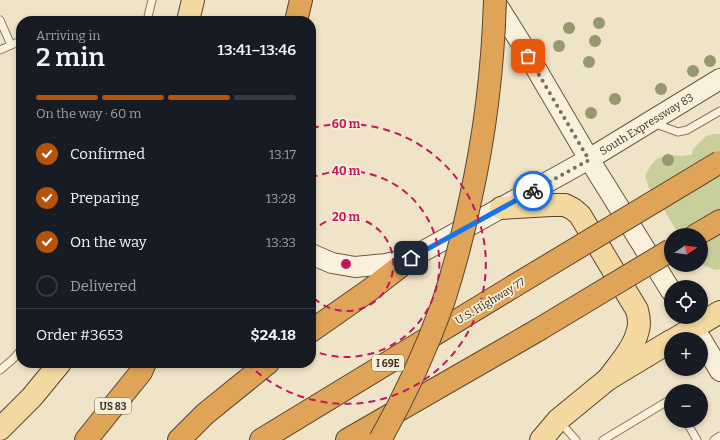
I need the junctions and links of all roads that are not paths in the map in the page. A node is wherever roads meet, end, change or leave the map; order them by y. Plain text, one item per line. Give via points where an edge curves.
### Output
1 (152, 0) edge
2 (193, 0) edge
3 (301, 0) edge
4 (495, 0) edge
5 (148, 16) edge
6 (189, 16) edge
7 (297, 16) edge
8 (0, 20) edge
9 (16, 43) edge
10 (11, 45) junction
11 (0, 50) edge
12 (720, 79) edge
13 (720, 112) edge
14 (650, 122) junction
15 (589, 160) junction
16 (720, 162) edge
17 (501, 208) junction
18 (720, 221) edge
19 (708, 228) edge
20 (664, 254) edge
21 (316, 256) edge
22 (411, 258) junction
23 (664, 280) edge
24 (720, 312) edge
25 (316, 328) edge
26 (696, 331) edge
27 (664, 345) edge
28 (16, 356) edge
29 (56, 368) edge
30 (142, 368) edge
31 (262, 368) edge
32 (0, 370) edge
33 (720, 370) edge
34 (608, 379) junction
35 (664, 403) edge
36 (558, 420) junction
37 (690, 428) edge
38 (0, 429) edge
39 (720, 436) edge
40 (86, 440) edge
41 (179, 440) edge
42 (261, 440) edge
43 (347, 440) edge
44 (380, 440) edge
45 (541, 440) edge
46 (576, 440) edge
47 (603, 440) edge
48 (697, 440) edge
49 (714, 440) edge

1 - 5 lane
2 - 6 main road
3 - 7 highway
4 - 15 main road
4 - 44 highway, bridge via 491,72 484,123 461,241 429,339 396,412
8 - 10 lane
9 - 10 lane
10 - 11 lane
12 - 14 main road, South Expressway 83
13 - 14 lane via 687,130 678,132
14 - 15 main road, South Expressway 83
15 - 17 main road, South Expressway 83
15 - 23 main road
16 - 42 highway, U.S. Highway 77 / I 69E, bridge
17 - 22 main road, South Expressway 83
17 - 34 main road via 565,205 580,215 638,310 638,330 634,343
18 - 19 highway
20 - 43 highway, bridge
21 - 22 main road, South Expressway 83 via 332,263 355,267
22 - 25 highway
24 - 26 main road
26 - 33 main road
27 - 34 main road
28 - 32 lane
29 - 38 main road
30 - 40 highway, US 83
31 - 41 highway via 205,414
34 - 36 main road
35 - 47 lane
36 - 45 main road
36 - 46 lane
37 - 48 lane
39 - 49 lane

